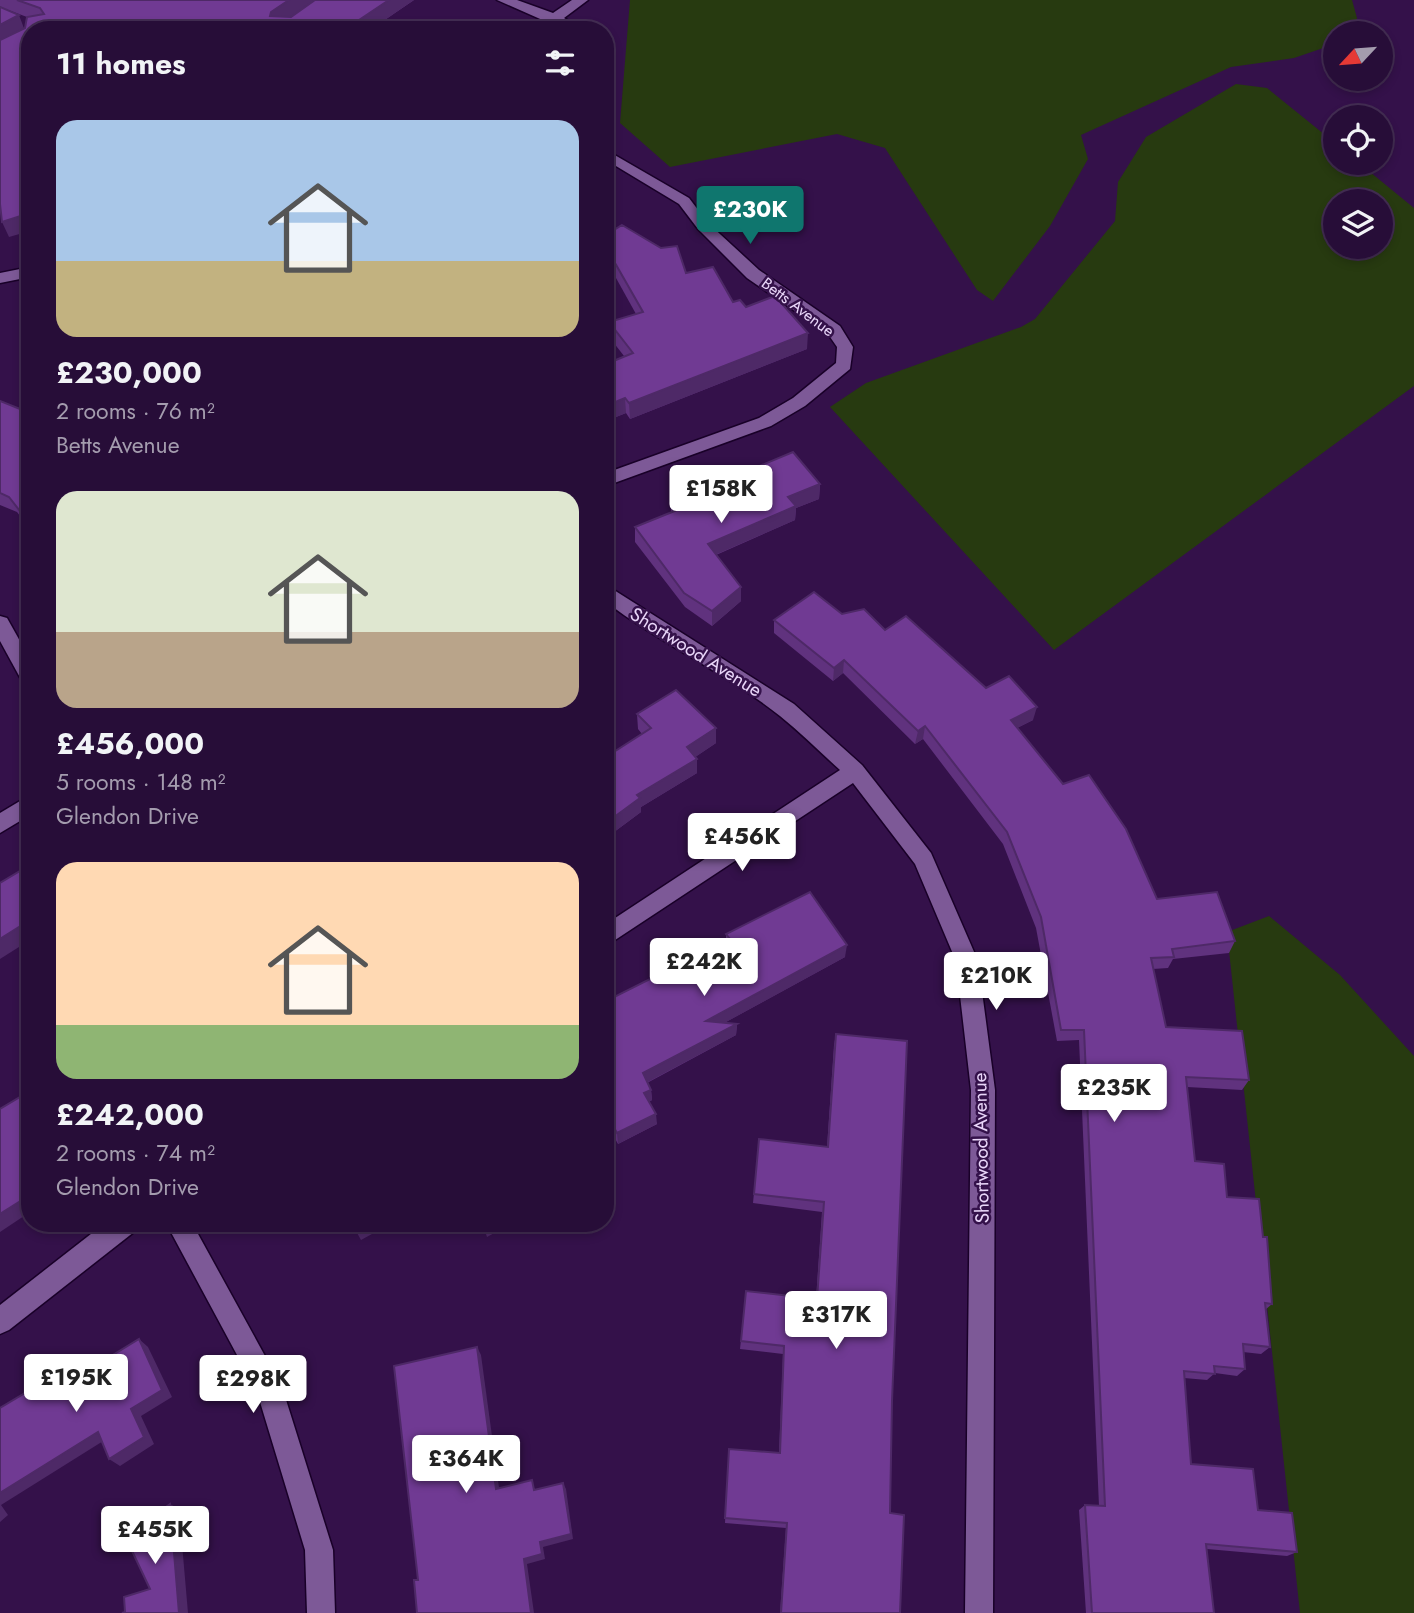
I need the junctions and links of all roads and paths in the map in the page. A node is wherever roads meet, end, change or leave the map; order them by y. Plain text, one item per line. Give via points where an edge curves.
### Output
1 (504, 0) edge
2 (581, 0) edge
3 (554, 18) junction
4 (560, 21) edge
5 (614, 159) edge
6 (21, 274) edge
7 (0, 278) edge
8 (614, 477) edge
9 (614, 598) edge
10 (0, 623) edge
11 (21, 662) edge
12 (855, 771) junction
13 (21, 810) edge
14 (0, 824) edge
15 (614, 931) edge
16 (113, 1232) edge
17 (183, 1232) edge
18 (0, 1321) edge
19 (321, 1613) edge
20 (979, 1613) edge

1 - 3 street
2 - 3 street
3 - 4 street
5 - 8 street, Betts Avenue via 684,201 703,226 754,274 834,330 845,347 844,365 799,402 765,422
6 - 7 street
9 - 12 street, Shortwood Avenue via 787,710
10 - 11 street
12 - 15 street
12 - 20 street, Shortwood Avenue via 923,859 967,961 983,1090
13 - 14 street
16 - 18 street
17 - 19 street via 269,1387 319,1550

